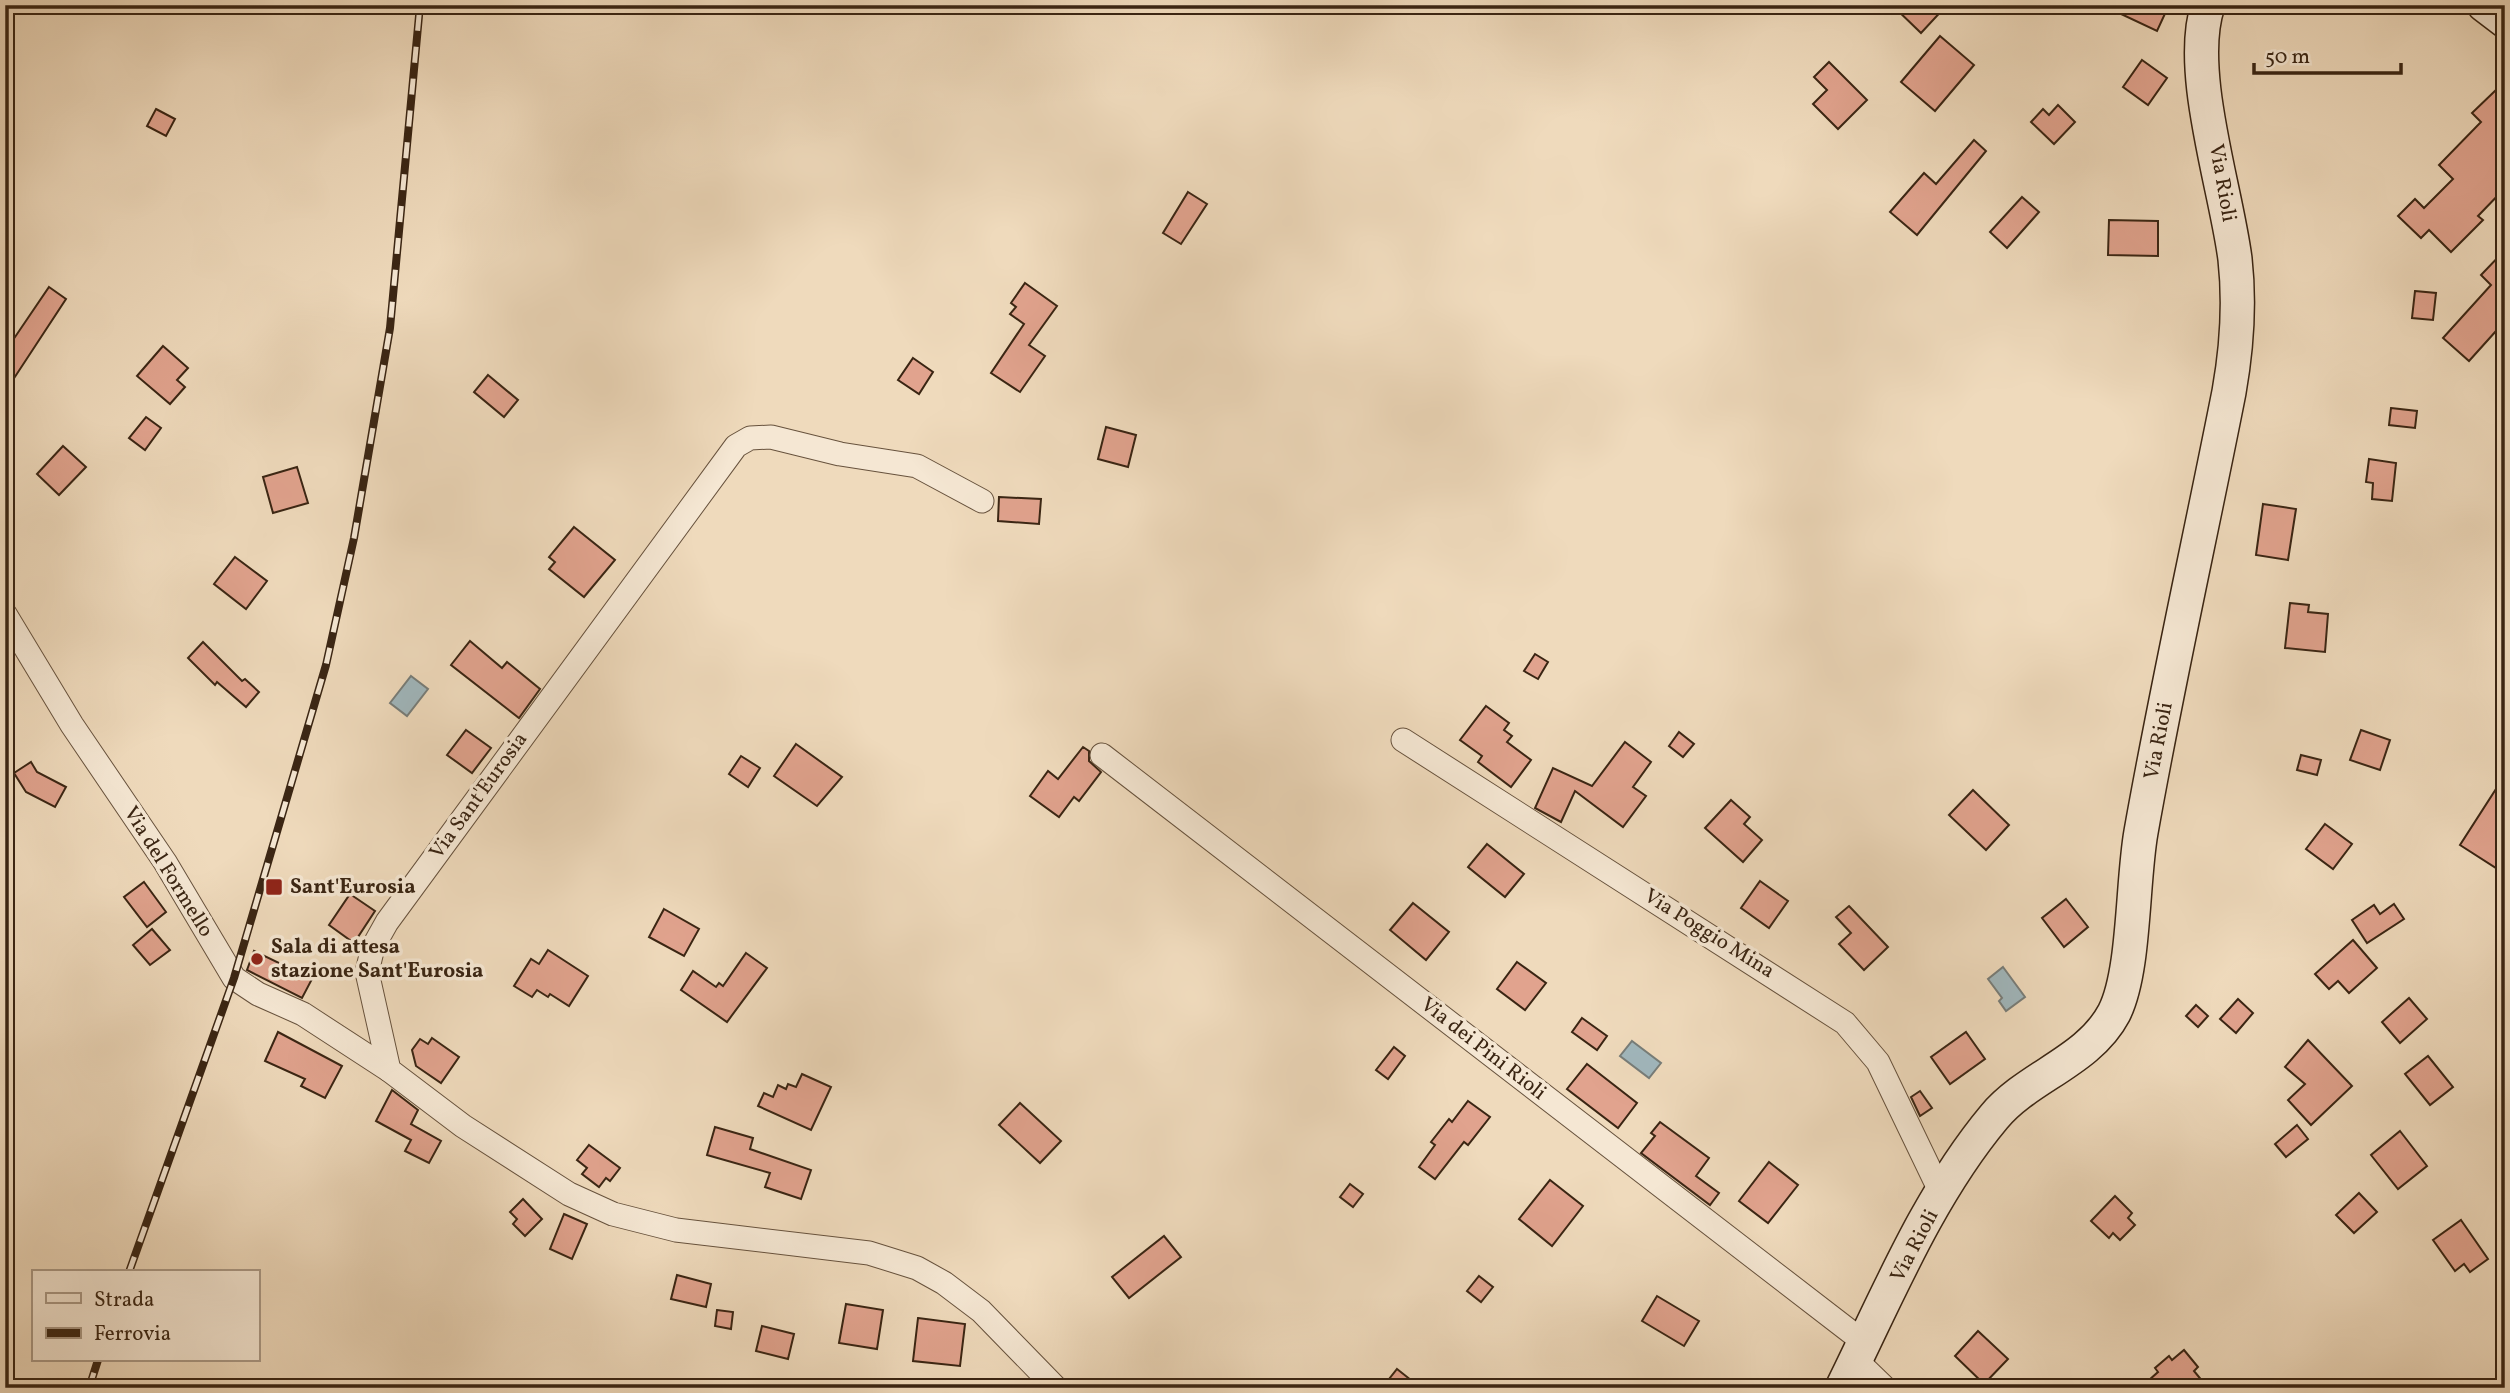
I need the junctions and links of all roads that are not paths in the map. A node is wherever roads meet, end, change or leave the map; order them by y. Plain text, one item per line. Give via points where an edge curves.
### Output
1 (2208, 5) edge
2 (2484, 5) edge
3 (2505, 21) edge
4 (982, 502) dead end
5 (5, 614) edge
6 (1403, 740) dead end
7 (1102, 755) dead end
8 (389, 1070) junction
9 (1942, 1195) junction
10 (1854, 1364) edge
11 (1056, 1388) edge
12 (1885, 1388) edge

1 - 9 main road, Via Rioli via 2201,39 2203,78 2235,258 2237,340 2140,834 2123,985 2102,1030 2080,1052 2002,1108
2 - 3 main road
4 - 8 street, Via Sant'Eurosia via 917,466 765,436 750,438 732,450 377,937 368,976
5 - 8 street, Via del Formello via 234,978 303,1014
6 - 9 street, Via Poggio Mina via 1838,1016 1878,1062
7 - 10 street, Via dei Pini Rioli
8 - 11 street via 514,1161 613,1214 676,1230 869,1253 917,1268 981,1311
9 - 10 main road, Via Rioli
10 - 12 street, Via dei Pini Rioli

